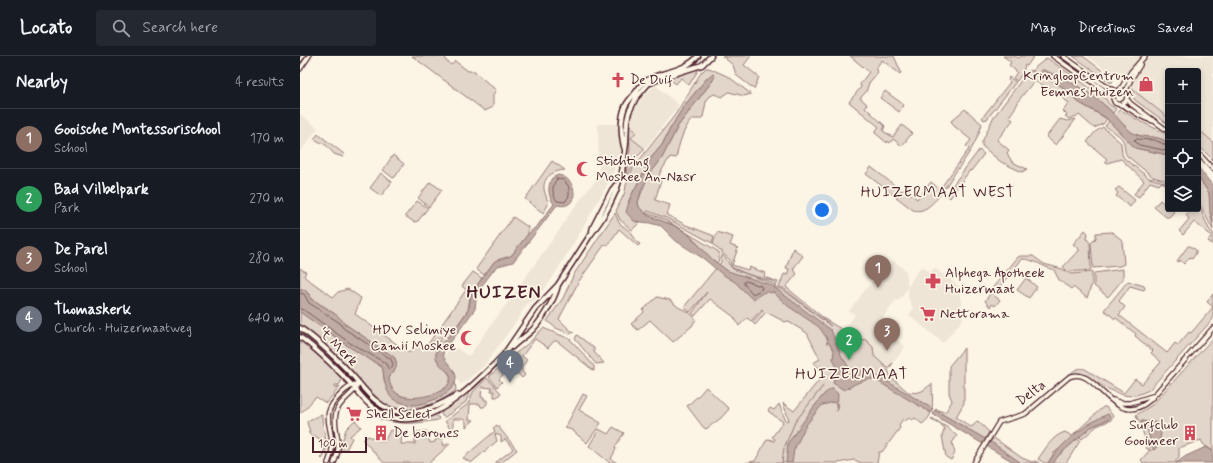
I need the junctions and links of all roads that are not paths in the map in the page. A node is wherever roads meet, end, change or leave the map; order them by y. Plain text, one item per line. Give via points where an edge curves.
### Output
1 (303, 56) edge
2 (309, 56) edge
3 (712, 56) edge
4 (1053, 56) edge
5 (1063, 56) edge
6 (1145, 56) edge
7 (697, 57) edge
8 (300, 60) edge
9 (1140, 63) junction
10 (702, 65) junction
11 (300, 69) edge
12 (1118, 91) junction
13 (1125, 92) junction
14 (1112, 96) junction
15 (1127, 99) junction
16 (1122, 104) junction
17 (1154, 121) junction
18 (1165, 129) edge
19 (625, 150) junction
20 (1201, 156) edge
21 (1213, 169) edge
22 (558, 285) junction
23 (539, 305) junction
24 (546, 311) junction
25 (527, 321) junction
26 (534, 327) junction
27 (300, 328) edge
28 (1213, 330) edge
29 (300, 337) edge
30 (505, 353) junction
31 (359, 383) junction
32 (352, 385) junction
33 (356, 390) junction
34 (461, 394) junction
35 (1152, 396) junction
36 (1113, 400) junction
37 (443, 403) junction
38 (430, 409) junction
39 (438, 410) junction
40 (328, 463) edge
41 (334, 463) edge
42 (974, 463) edge

1 - 8 street
2 - 11 street
3 - 10 main road
4 - 14 street
5 - 12 street via 1104,85
6 - 9 street
7 - 10 main road
7 - 19 main road via 682,67 646,80 630,98 623,116
9 - 12 street
9 - 13 street
10 - 19 main road via 655,81 642,90 629,112
12 - 13 street
12 - 14 street
13 - 15 street
14 - 16 street via 1115,103
15 - 16 street
15 - 17 street
16 - 17 street
17 - 18 street
19 - 22 main road via 622,172 617,184 592,232
20 - 21 street
22 - 23 main road
22 - 24 main road
23 - 24 main road
23 - 25 main road
24 - 26 main road
25 - 26 main road
25 - 30 main road
26 - 30 main road
27 - 31 main road, 't Merk via 323,346
28 - 35 street
29 - 32 main road, 't Merk
30 - 34 main road
31 - 32 street
31 - 33 street
31 - 38 main road, 't Merk via 387,409 406,413
32 - 33 main road, 't Merk
32 - 40 street via 335,400 329,412 332,449
33 - 39 main road, 't Merk via 369,404 386,415 398,418 412,419
33 - 41 street via 336,411 338,450
34 - 37 main road
34 - 39 main road, 't Merk
35 - 36 street, Delta via 1132,403
35 - 36 street, Delta via 1143,406 1130,409 1120,407
36 - 42 street, Delta via 1085,378 1073,375 1025,414 999,422
37 - 38 main road
37 - 39 main road
38 - 39 main road

